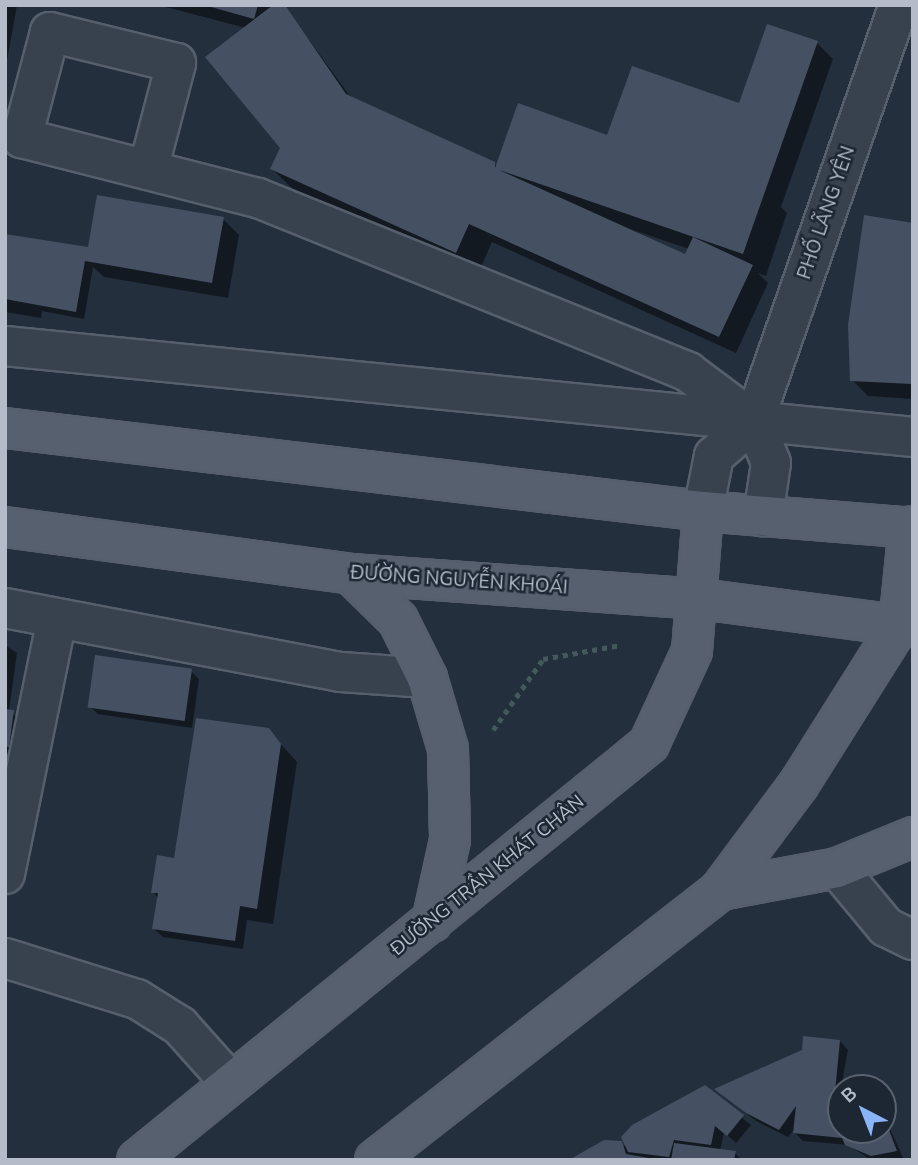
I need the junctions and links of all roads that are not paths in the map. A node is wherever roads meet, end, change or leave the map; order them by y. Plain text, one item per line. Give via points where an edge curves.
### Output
1 (899, 5) edge
2 (148, 170) dead end
3 (5, 346) edge
4 (754, 421) junction
5 (5, 428) edge
6 (913, 437) edge
7 (703, 511) junction
8 (763, 516) junction
9 (5, 527) edge
10 (911, 527) edge
11 (351, 574) junction
12 (699, 598) junction
13 (5, 608) edge
14 (57, 618) junction
15 (906, 626) edge
16 (427, 678) junction
17 (913, 837) edge
18 (837, 869) junction
19 (5, 874) edge
20 (720, 890) junction
21 (432, 922) junction
22 (913, 940) edge
23 (5, 958) edge
24 (231, 1083) junction
25 (137, 1160) edge
26 (375, 1160) edge

1 - 4 street, PHỐ LÃNG YÊN
2 - 4 street via 258,198 688,372
3 - 4 street
4 - 6 street
4 - 7 street, PHỐ LÃNG YÊN via 714,456
4 - 8 street via 771,463
5 - 7 main road
7 - 8 main road
7 - 12 main road, ĐƯỜNG TRẦN KHÁT CHÂN
8 - 10 main road
9 - 11 main road, ĐƯỜNG NGUYỄN KHOÁI
10 - 15 main road
11 - 12 main road, ĐƯỜNG NGUYỄN KHOÁI
11 - 16 main road via 398,620
12 - 15 main road, ĐƯỜNG NGUYỄN KHOÁI
12 - 21 main road, ĐƯỜNG TRẦN KHÁT CHÂN via 692,651 649,744
13 - 14 street
14 - 16 street via 341,672
14 - 19 street
15 - 20 main road via 799,784
16 - 21 main road via 448,749 451,793 450,840
17 - 18 main road
18 - 20 main road
18 - 22 street via 886,927
20 - 26 main road
21 - 24 main road, ĐƯỜNG TRẦN KHÁT CHÂN
23 - 24 street via 136,999 180,1026
24 - 25 main road, ĐƯỜNG TRẦN KHÁT CHÂN

